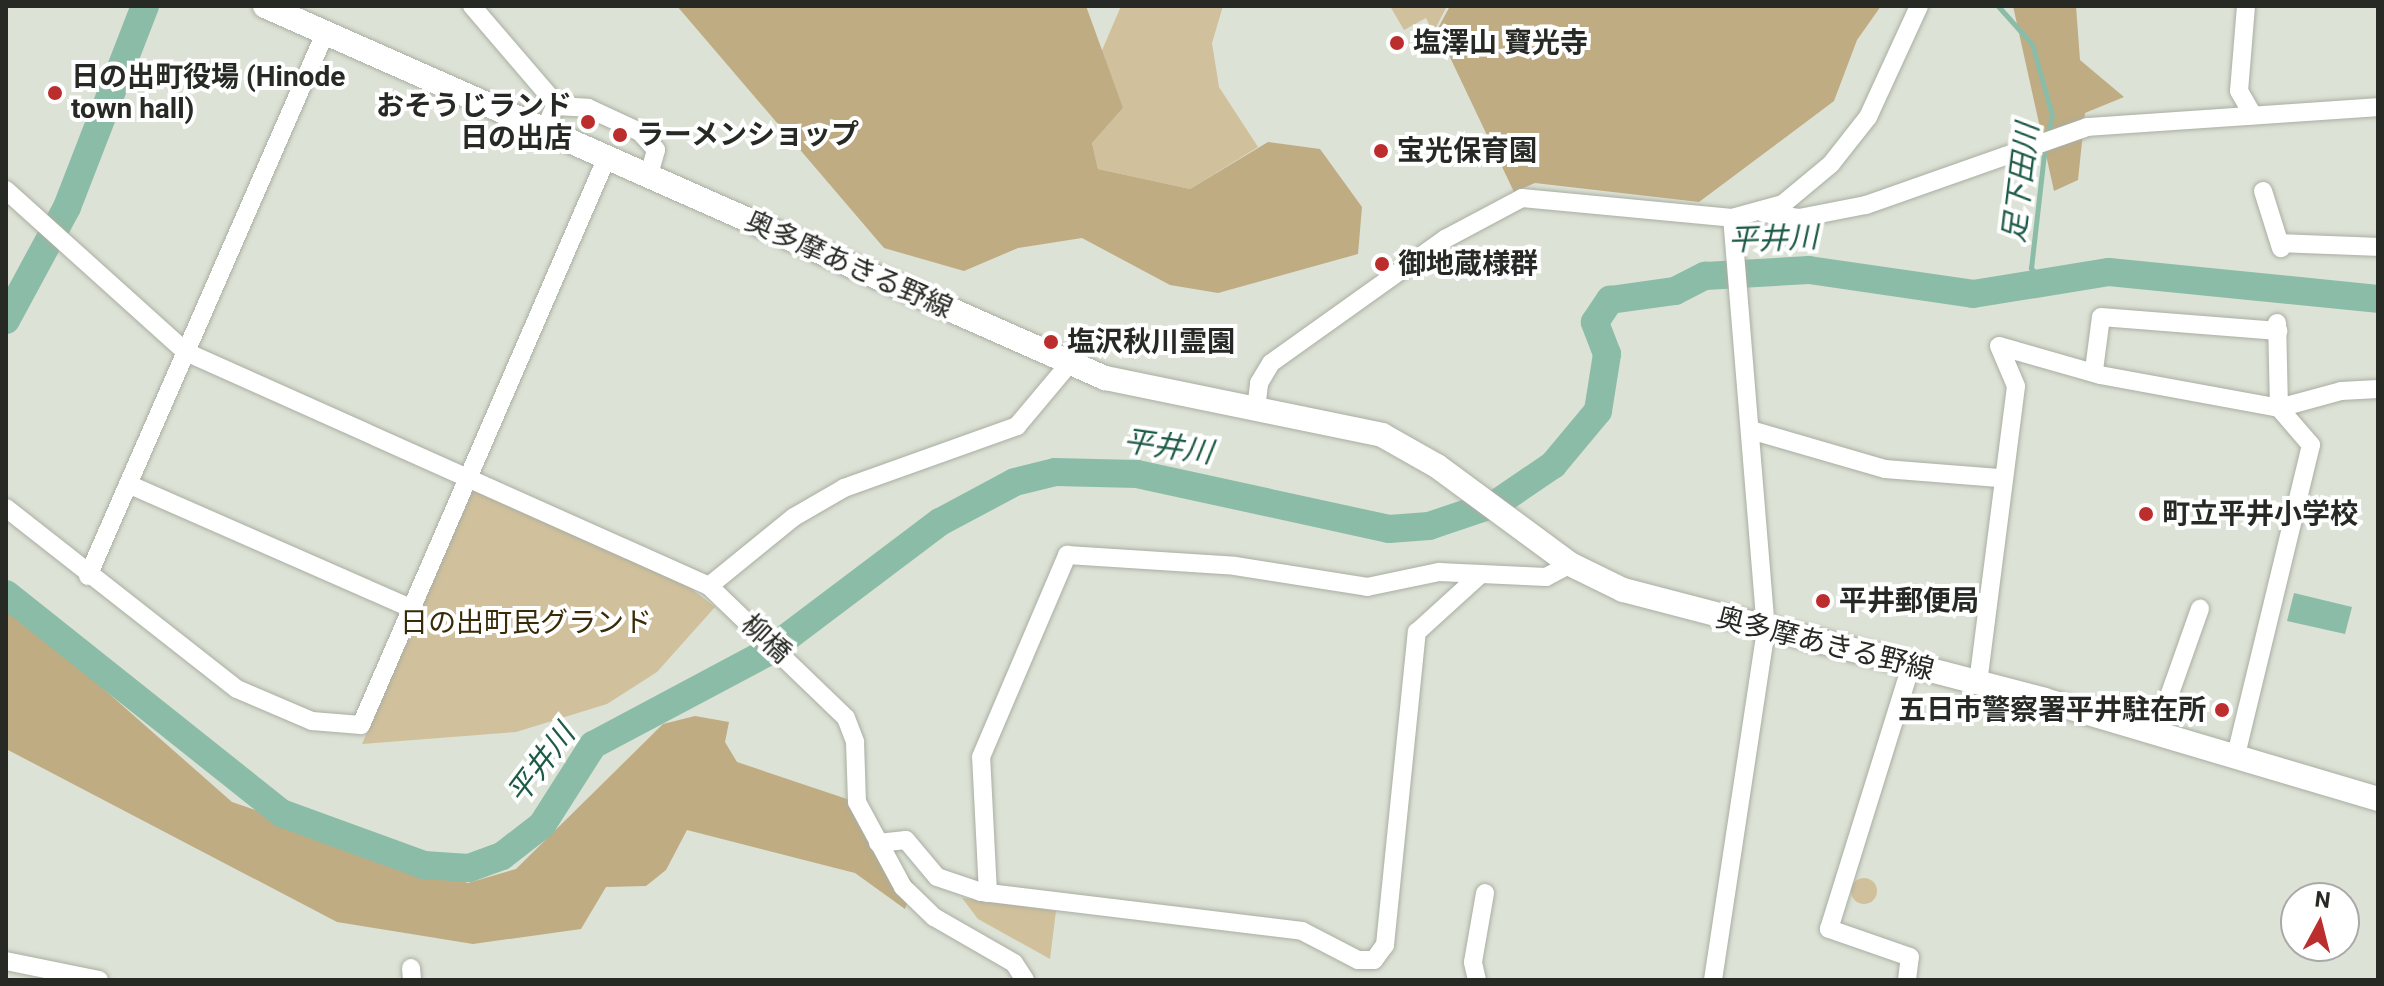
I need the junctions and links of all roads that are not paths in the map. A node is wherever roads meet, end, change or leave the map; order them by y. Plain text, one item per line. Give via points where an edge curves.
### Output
1 (265, 6) edge
2 (472, 6) edge
3 (1919, 6) edge
4 (2246, 6) edge
5 (326, 31) junction
6 (555, 106) junction
7 (2378, 107) edge
8 (2253, 115) junction
9 (545, 129) junction
10 (607, 157) junction
11 (649, 175) junction
12 (6, 190) edge
13 (2263, 191) dead end
14 (1763, 213) junction
15 (1732, 218) junction
16 (2378, 247) edge
17 (186, 352) junction
18 (1069, 364) junction
19 (2094, 370) junction
20 (2378, 389) edge
21 (2279, 408) junction
22 (1256, 409) junction
23 (1754, 431) junction
24 (469, 475) junction
25 (1999, 478) junction
26 (128, 484) junction
27 (6, 508) edge
28 (1570, 564) junction
29 (1481, 574) junction
30 (88, 576) junction
31 (715, 591) junction
32 (411, 608) junction
33 (2200, 609) dead end
34 (1766, 630) junction
35 (1911, 666) junction
36 (1978, 683) junction
37 (2156, 733) junction
38 (2236, 755) junction
39 (2378, 799) edge
40 (878, 843) junction
41 (988, 893) junction
42 (1485, 893) dead end
43 (6, 961) edge
44 (54, 975) edge
45 (99, 980) edge
46 (1025, 980) edge
47 (1477, 980) edge
48 (1713, 980) edge
49 (1907, 980) edge

1 - 5 main road, 奥多摩あきる野線
2 - 6 street
3 - 14 street via 1885,89 1849,144 1800,193
4 - 8 street via 2239,91
5 - 9 main road, 奥多摩あきる野線
5 - 17 street
6 - 9 street
6 - 11 street via 588,108 640,132 656,150
7 - 8 street
8 - 14 street via 2087,127 1866,205 1799,218
9 - 10 main road, 奥多摩あきる野線
10 - 11 main road, 奥多摩あきる野線
10 - 24 street
11 - 18 main road, 奥多摩あきる野線
12 - 17 street, 柳橋
13 - 16 street via 2281,245
14 - 15 street
15 - 22 street via 1542,196 1499,207 1271,363 1259,383
15 - 23 street
17 - 24 street, 柳橋
17 - 26 street
18 - 22 main road, 奥多摩あきる野線 via 1146,391
18 - 31 street via 1017,426 844,488 794,517
19 - 21 street
19 - 21 street via 2101,317 2277,327
19 - 25 street via 1999,346 2016,386
20 - 21 street via 2341,391
21 - 38 street via 2311,445
22 - 28 main road, 奥多摩あきる野線 via 1382,435 1446,474
23 - 25 street via 1885,469
23 - 34 street
24 - 31 street, 柳橋
24 - 32 street
25 - 36 street
26 - 30 street
26 - 32 street
27 - 30 street
28 - 29 street via 1546,577
28 - 34 main road, 奥多摩あきる野線 via 1654,600
29 - 41 street via 1439,572 1367,587 1235,566 1067,555 981,757
29 - 41 street via 1417,632 1380,957 1358,960 1302,931
30 - 32 street via 237,689 312,721 342,725 361,725
31 - 40 street, 柳橋 via 812,682 852,730 857,802
33 - 37 street
34 - 35 main road, 奥多摩あきる野線
34 - 48 street
35 - 36 main road, 奥多摩あきる野線
35 - 49 street via 1829,929 1910,957
36 - 37 main road, 奥多摩あきる野線
37 - 38 main road, 奥多摩あきる野線
38 - 39 main road, 奥多摩あきる野線
40 - 41 street via 906,840 937,877
40 - 46 street, 柳橋 via 918,903 1014,963
42 - 47 street via 1473,962
43 - 44 street
44 - 45 street

